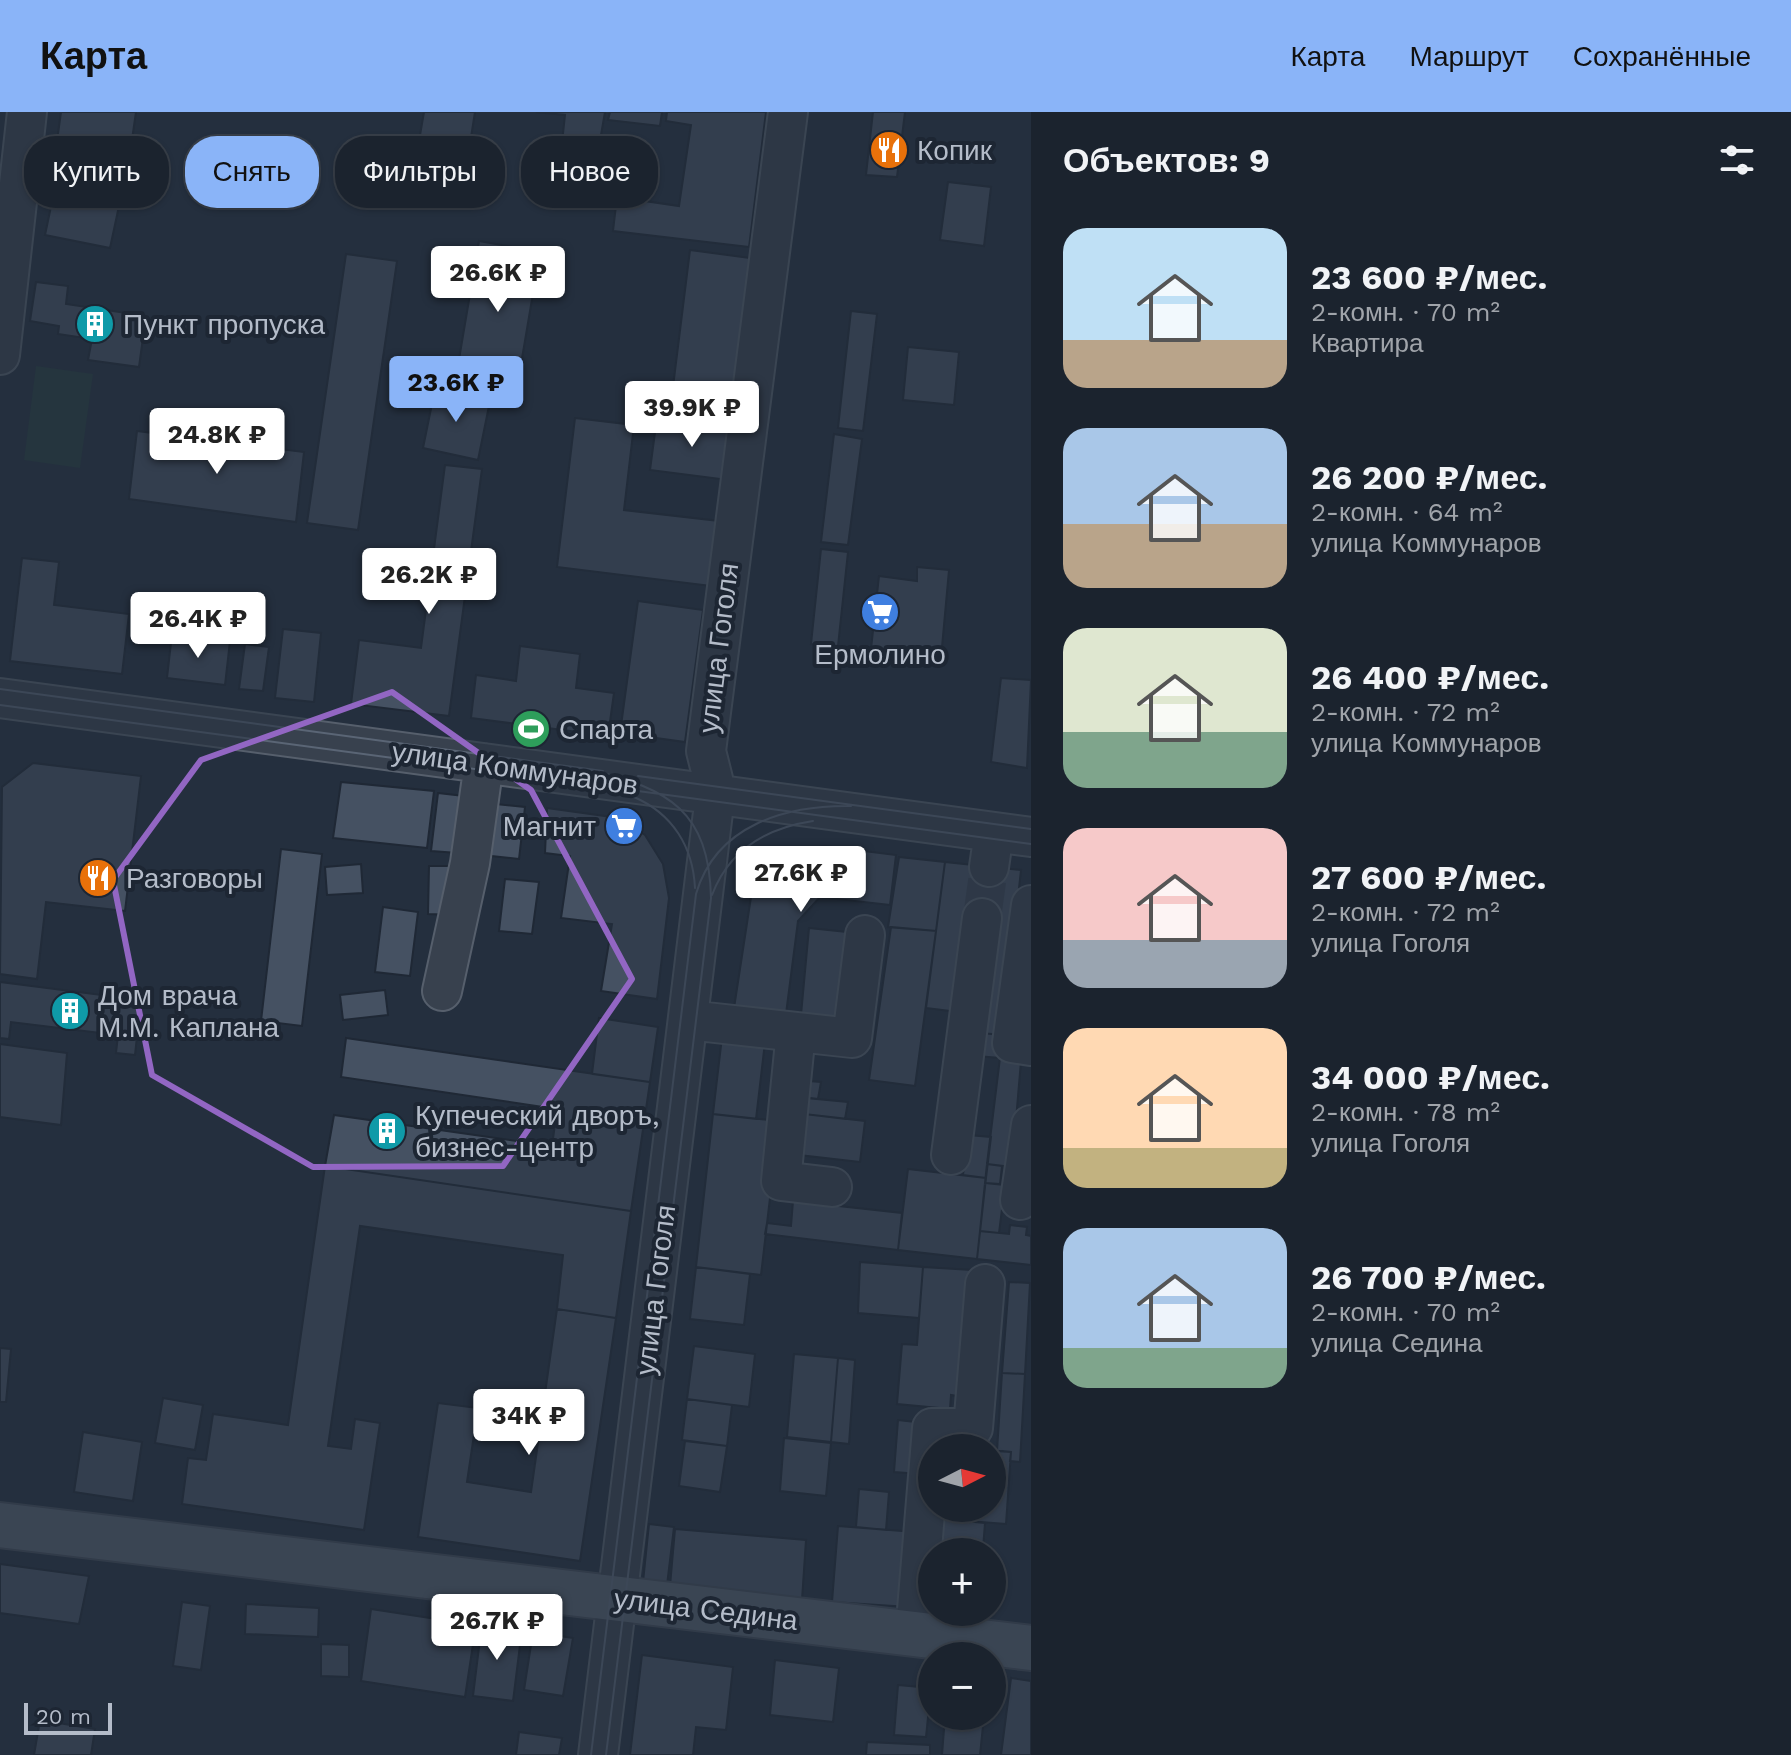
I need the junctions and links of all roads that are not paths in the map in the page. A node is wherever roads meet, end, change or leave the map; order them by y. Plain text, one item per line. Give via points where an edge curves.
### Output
1 (27, 112) edge
2 (788, 112) edge
3 (0, 355) edge
4 (0, 698) edge
5 (484, 763) junction
6 (714, 795) junction
7 (1005, 845) edge
8 (1031, 905) edge
9 (982, 918) tunnel mouth
10 (865, 935) dead end
11 (442, 991) dead end
12 (688, 1020) junction
13 (796, 1032) junction
14 (1031, 1046) edge
15 (1031, 1125) edge
16 (951, 1155) dead end
17 (832, 1187) dead end
18 (1020, 1200) dead end
19 (985, 1284) dead end
20 (0, 1525) edge
21 (618, 1599) junction
22 (915, 1634) junction
23 (1031, 1648) edge
24 (598, 1755) edge

1 - 3 street
2 - 6 street, улица Гоголя via 707,736
4 - 5 street, улица Коммунаров
5 - 6 street, улица Коммунаров
5 - 11 street via 470,863
6 - 7 street, улица Коммунаров
6 - 12 street, улица Гоголя
8 - 14 street via 1012,1043
9 - 16 street
10 - 13 street via 852,1038
12 - 13 street
12 - 21 street, улица Гоголя
13 - 17 street via 781,1181
15 - 18 street
19 - 22 street via 973,1428 932,1428
20 - 21 main road, улица Седина
21 - 22 main road, улица Седина
21 - 24 street, улица Гоголя
22 - 23 main road, улица Седина

